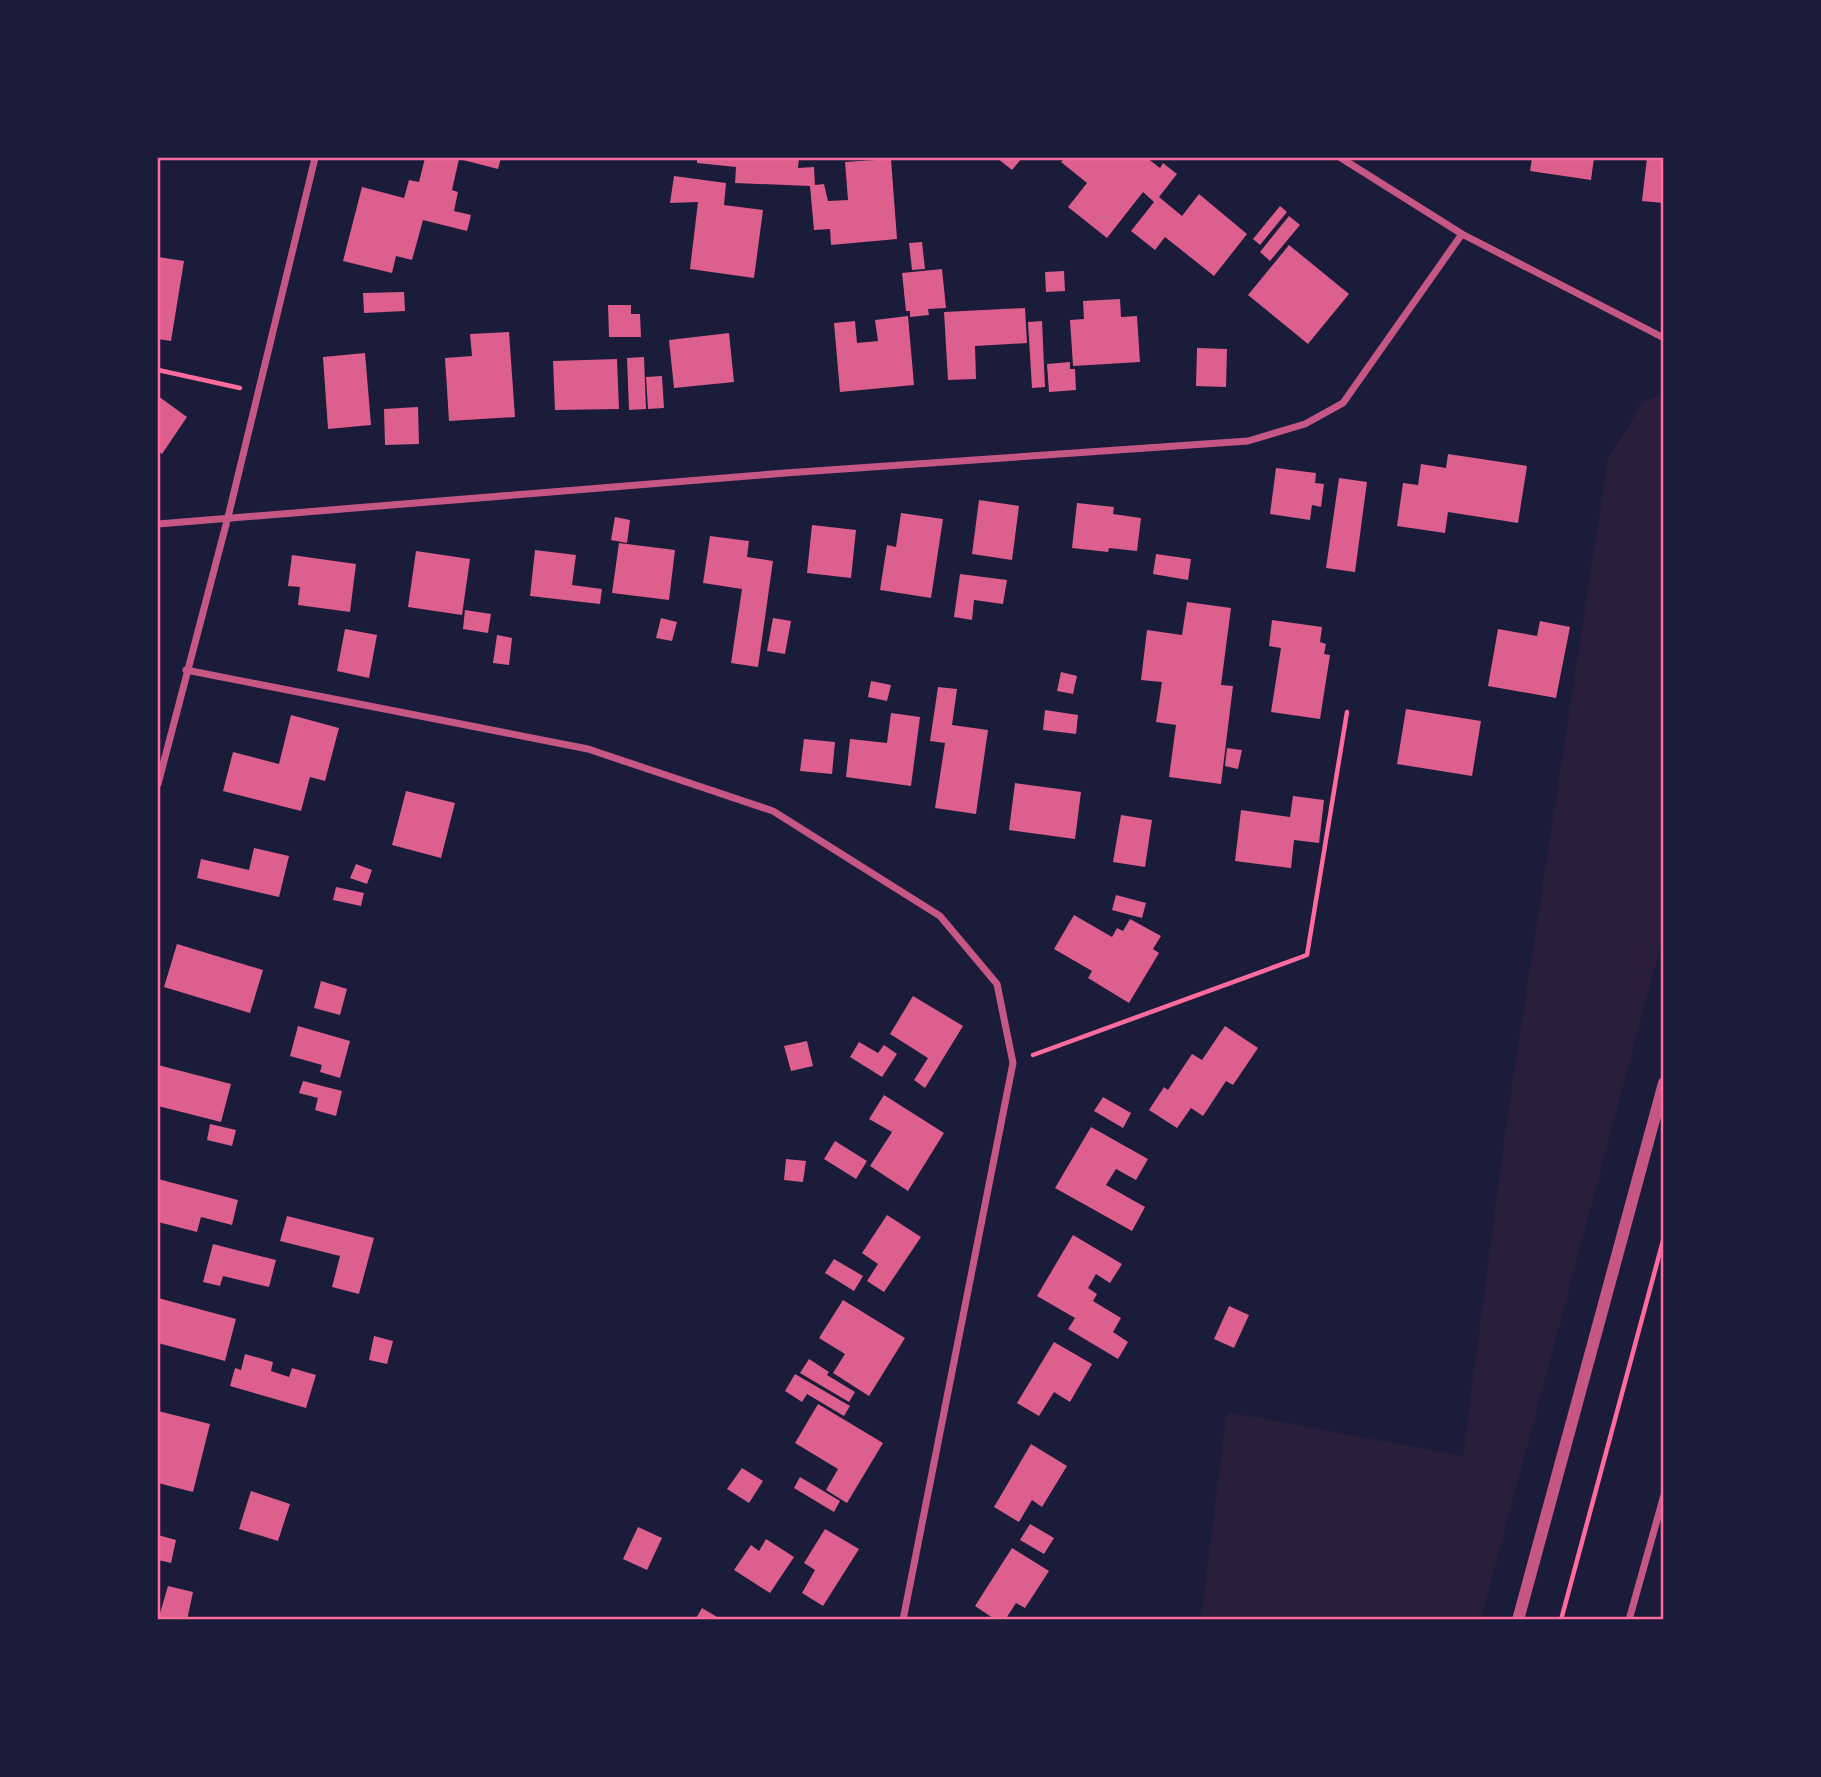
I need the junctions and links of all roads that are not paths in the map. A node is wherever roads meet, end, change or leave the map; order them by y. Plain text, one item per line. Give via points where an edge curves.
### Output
1 (315, 158) edge
2 (1341, 158) edge
3 (1462, 234) junction
4 (1664, 338) edge
5 (228, 517) junction
6 (158, 524) edge
7 (186, 670) junction
8 (158, 784) edge
9 (1664, 1083) edge
10 (1664, 1495) edge
11 (903, 1619) edge
12 (1518, 1619) edge
13 (1629, 1619) edge

1 - 5 street
2 - 3 street
3 - 4 street
3 - 5 street via 1343,403 1305,424 1248,441
5 - 6 street
5 - 7 street
7 - 8 street
7 - 11 street via 588,749 773,811 940,916 998,984 1013,1063
9 - 12 street
10 - 13 street

